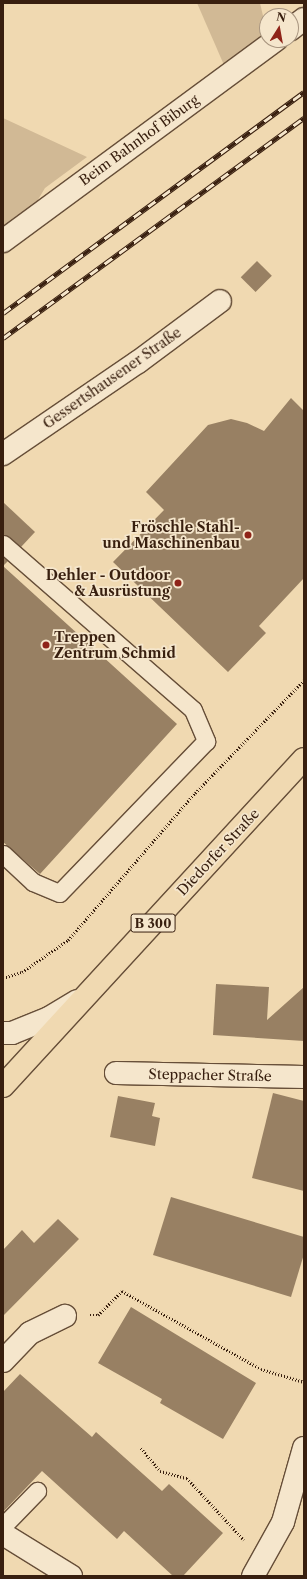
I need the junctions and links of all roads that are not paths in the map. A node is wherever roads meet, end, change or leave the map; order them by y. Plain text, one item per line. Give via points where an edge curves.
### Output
1 (265, 48) edge
2 (3, 241) edge
3 (220, 301) dead end
4 (3, 454) edge
5 (3, 544) edge
6 (304, 759) edge
7 (3, 854) edge
8 (89, 992) junction
9 (3, 1033) edge
10 (116, 1073) dead end
11 (304, 1077) edge
12 (3, 1086) edge
13 (65, 1316) road end
14 (3, 1361) edge
15 (304, 1448) edge
16 (37, 1491) dead end
17 (3, 1526) edge
18 (3, 1534) edge
19 (257, 1568) edge
20 (72, 1576) edge

1 - 2 street, Beim Bahnhof Biburg
3 - 4 street, Gessertshausener Straße via 138,362
5 - 7 lane via 193,710 206,741 59,893 33,882
6 - 8 main road, Diedorfer Straße / B 300
8 - 9 street via 49,1018 12,1033
8 - 12 main road, Diedorfer Straße / B 300
10 - 11 street, Steppacher Straße
13 - 14 street via 30,1333
15 - 19 street via 283,1522
16 - 17 lane
18 - 20 street

